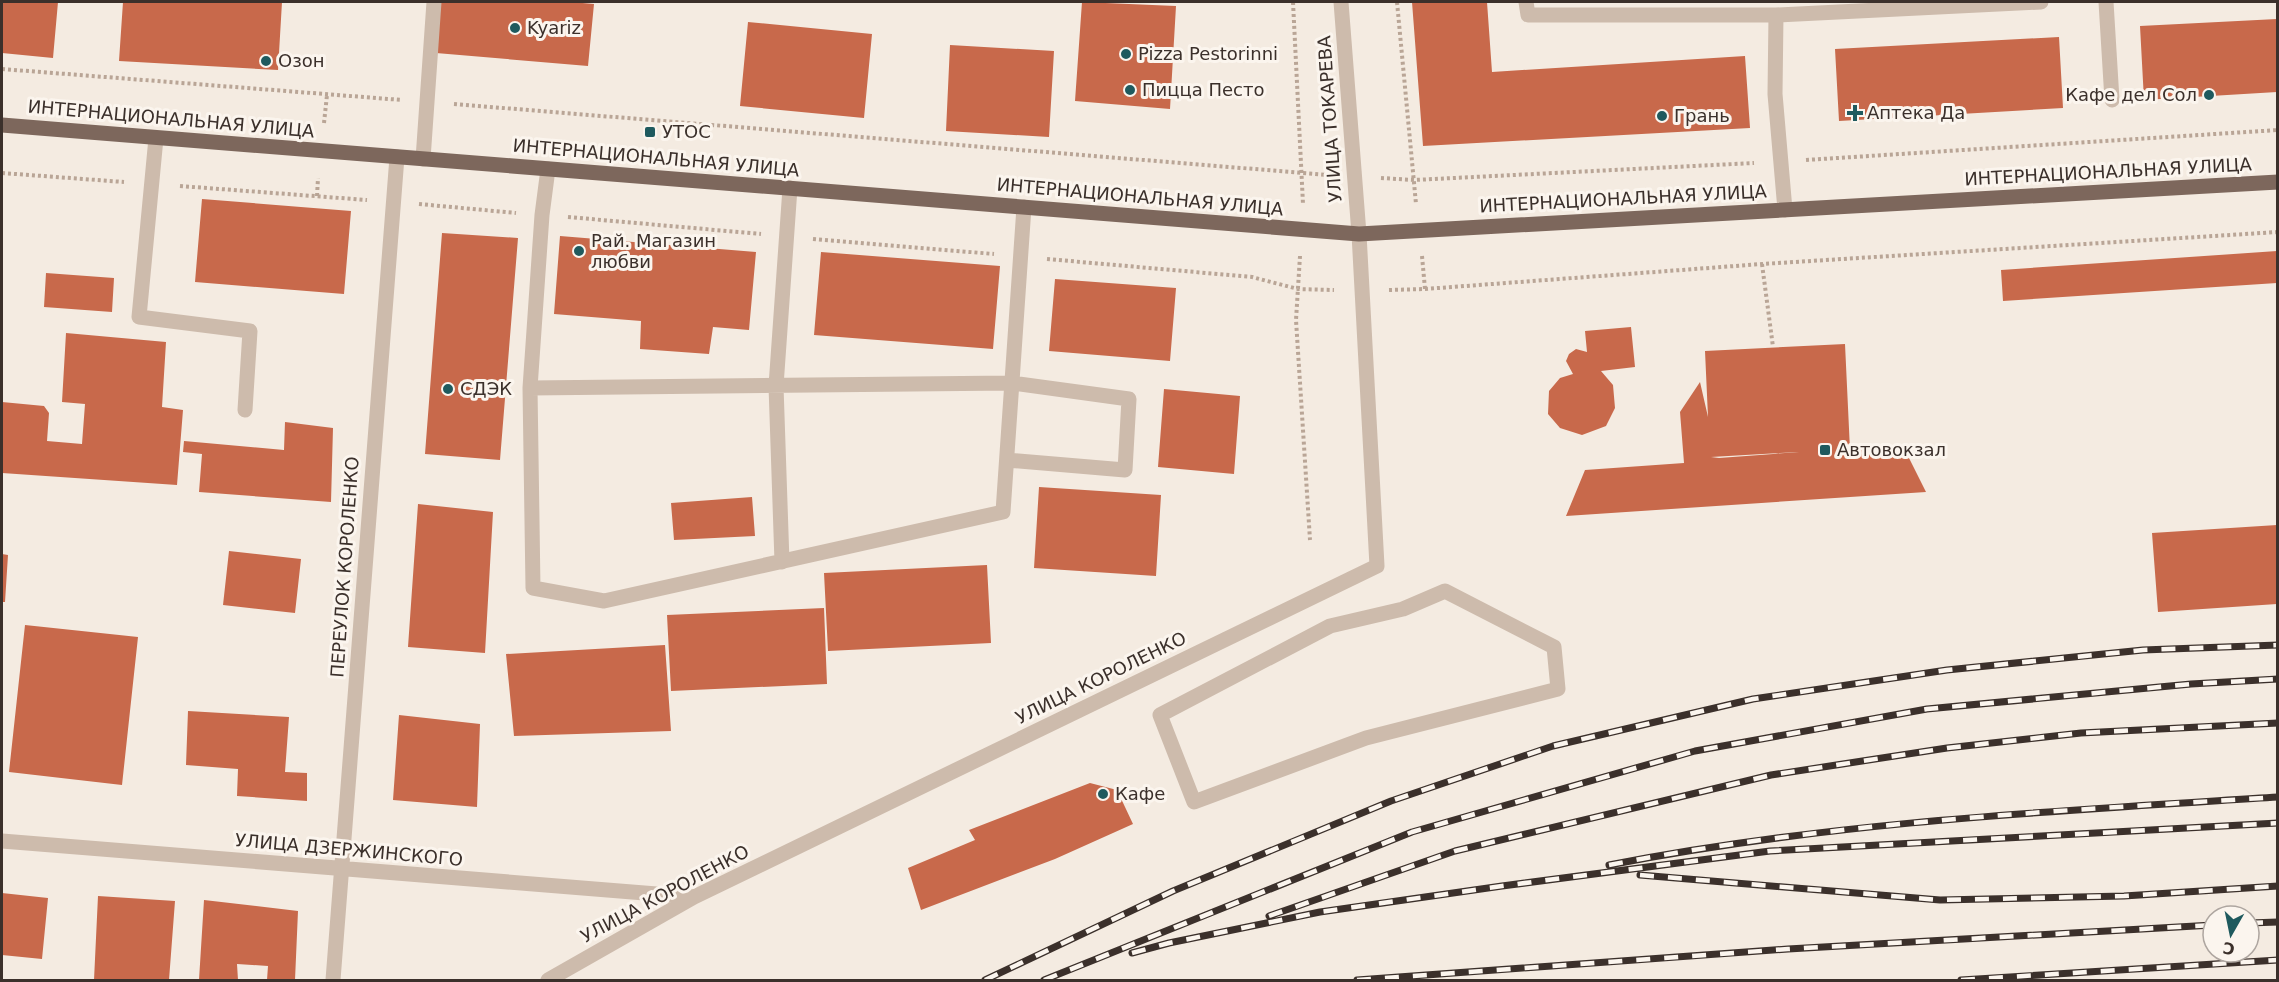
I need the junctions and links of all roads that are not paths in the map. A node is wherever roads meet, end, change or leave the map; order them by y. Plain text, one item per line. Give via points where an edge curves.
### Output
1 (434, 2) edge
2 (1341, 2) edge
3 (1526, 2) edge
4 (2041, 2) edge
5 (2106, 2) edge
6 (1776, 15) junction
7 (2112, 100) dead end
8 (2, 125) edge
9 (156, 138) junction
10 (397, 157) junction
11 (423, 159) junction
12 (548, 169) junction
13 (2277, 182) edge
14 (790, 188) junction
15 (1024, 207) junction
16 (1785, 210) junction
17 (1359, 234) junction
18 (1012, 383) junction
19 (776, 386) junction
20 (530, 388) junction
21 (245, 410) dead end
22 (1007, 460) junction
23 (782, 561) junction
24 (1194, 802) joint
25 (2, 841) edge
26 (341, 869) junction
27 (694, 897) junction
28 (333, 981) edge
29 (548, 981) edge

1 - 11 street
2 - 17 street, УЛИЦА ТОКАРЕВА
3 - 6 street via 1528,15
4 - 6 street
5 - 7 street
6 - 16 street via 1775,94
8 - 9 main road, ИНТЕРНАЦИОНАЛЬНАЯ УЛИЦА
9 - 10 main road, ИНТЕРНАЦИОНАЛЬНАЯ УЛИЦА
9 - 21 street via 139,316 250,331
10 - 11 main road, ИНТЕРНАЦИОНАЛЬНАЯ УЛИЦА
10 - 26 street, ПЕРЕУЛОК КОРОЛЕНКО
11 - 12 main road, ИНТЕРНАЦИОНАЛЬНАЯ УЛИЦА
12 - 14 main road, ИНТЕРНАЦИОНАЛЬНАЯ УЛИЦА
12 - 20 street
13 - 16 main road, ИНТЕРНАЦИОНАЛЬНАЯ УЛИЦА
14 - 15 main road, ИНТЕРНАЦИОНАЛЬНАЯ УЛИЦА
14 - 19 street
15 - 17 main road, ИНТЕРНАЦИОНАЛЬНАЯ УЛИЦА
15 - 18 street
16 - 17 main road, ИНТЕРНАЦИОНАЛЬНАЯ УЛИЦА
17 - 27 street, УЛИЦА КОРОЛЕНКО via 1377,566
18 - 19 street
18 - 22 street
18 - 22 street via 1129,399 1125,470
19 - 20 street
19 - 23 street
20 - 23 street via 533,588 604,601
22 - 23 street via 1003,512
24 - 24 street via 1160,715 1330,626 1403,609 1445,591 1554,647 1558,689 1366,738
25 - 26 street, УЛИЦА ДЗЕРЖИНСКОГО
26 - 27 street, УЛИЦА ДЗЕРЖИНСКОГО
26 - 28 street, ПЕРЕУЛОК КОРОЛЕНКО
27 - 29 street, УЛИЦА КОРОЛЕНКО

